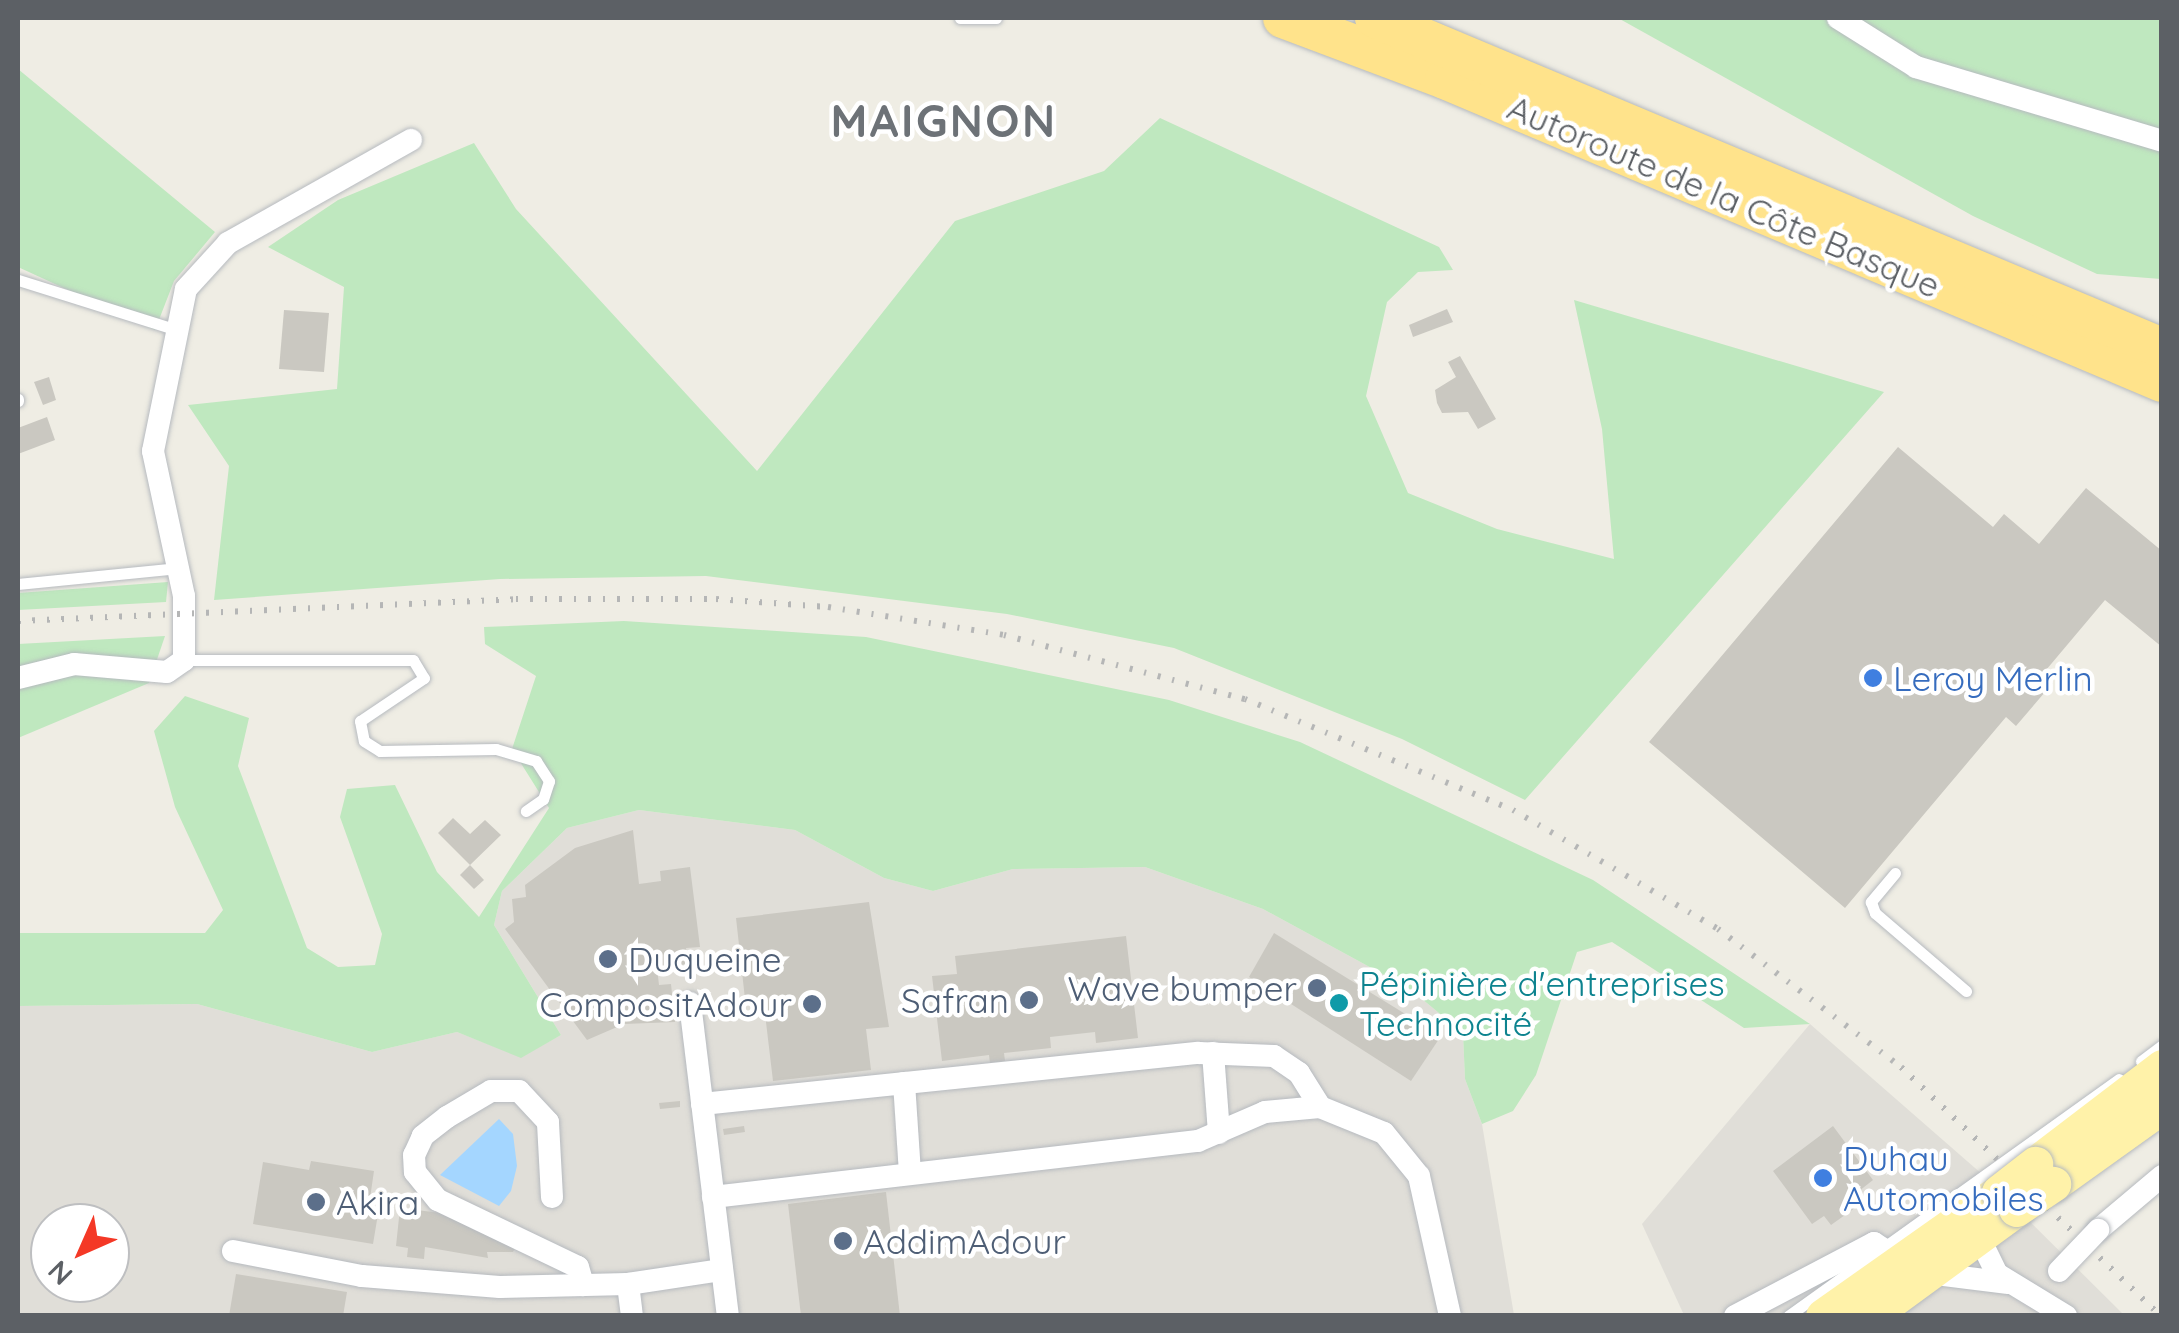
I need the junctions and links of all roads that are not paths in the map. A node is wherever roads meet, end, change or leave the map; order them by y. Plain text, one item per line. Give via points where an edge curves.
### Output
1 (960, 18) edge
2 (996, 18) edge
3 (1284, 18) edge
4 (1375, 18) edge
5 (1838, 18) edge
6 (411, 140) dead end
7 (2162, 141) edge
8 (18, 280) edge
9 (178, 330) junction
10 (2162, 348) edge
11 (2162, 382) edge
12 (178, 568) junction
13 (18, 584) edge
14 (184, 660) junction
15 (18, 678) edge
16 (526, 811) dead end
17 (1895, 872) dead end
18 (1966, 991) dead end
19 (690, 1003) dead end
20 (2162, 1045) edge
21 (1213, 1052) junction
22 (2162, 1067) edge
23 (904, 1083) junction
24 (702, 1104) junction
25 (2162, 1106) edge
26 (1320, 1107) junction
27 (1219, 1133) junction
28 (910, 1173) junction
29 (2044, 1174) junction
30 (2162, 1176) edge
31 (552, 1197) dead end
32 (713, 1197) junction
33 (2008, 1200) junction
34 (1979, 1237) junction
35 (233, 1251) dead end
36 (1906, 1261) junction
37 (722, 1270) junction
38 (2008, 1282) junction
39 (628, 1284) junction
40 (582, 1285) junction
41 (2036, 1295) junction
42 (632, 1316) edge
43 (728, 1316) edge
44 (1450, 1316) edge
45 (1736, 1316) edge
46 (1788, 1316) edge
47 (1823, 1316) edge
48 (1870, 1316) edge
49 (2066, 1316) edge

1 - 2 lane
3 - 11 highway, Autoroute de la Côte Basque via 1445,78
4 - 10 highway, Autoroute de la Côte Basque
5 - 7 street via 1916,68
6 - 9 street via 228,243 186,289
8 - 9 lane
9 - 12 street via 152,451
12 - 13 lane
12 - 14 street
14 - 15 street via 167,672 74,664
14 - 16 lane via 413,660 424,678 360,721 364,741 380,751 496,748 536,761 549,782 543,799
17 - 18 lane via 1871,902 1875,913
19 - 24 street
20 - 36 lane
21 - 23 street
21 - 26 street via 1274,1056 1300,1073
21 - 27 street
22 - 29 main road
23 - 24 street
23 - 28 street
24 - 32 street
25 - 29 main road
26 - 27 street via 1265,1112
26 - 44 street via 1384,1133 1419,1176
27 - 28 street via 1198,1141
28 - 32 street
29 - 33 main road, bridge
30 - 41 street, bridge
31 - 40 street via 548,1122 519,1091 492,1091 447,1117 423,1136 414,1154 416,1172 438,1200 578,1267
32 - 37 street
33 - 34 main road
33 - 36 main road
34 - 36 main road
34 - 38 street via 1988,1264
35 - 40 street via 436,1283
36 - 38 street
36 - 45 street via 1874,1243
36 - 46 lane
36 - 47 main road
36 - 48 main road
37 - 39 street
37 - 43 street
38 - 41 street
39 - 40 street
39 - 42 street
41 - 49 street

